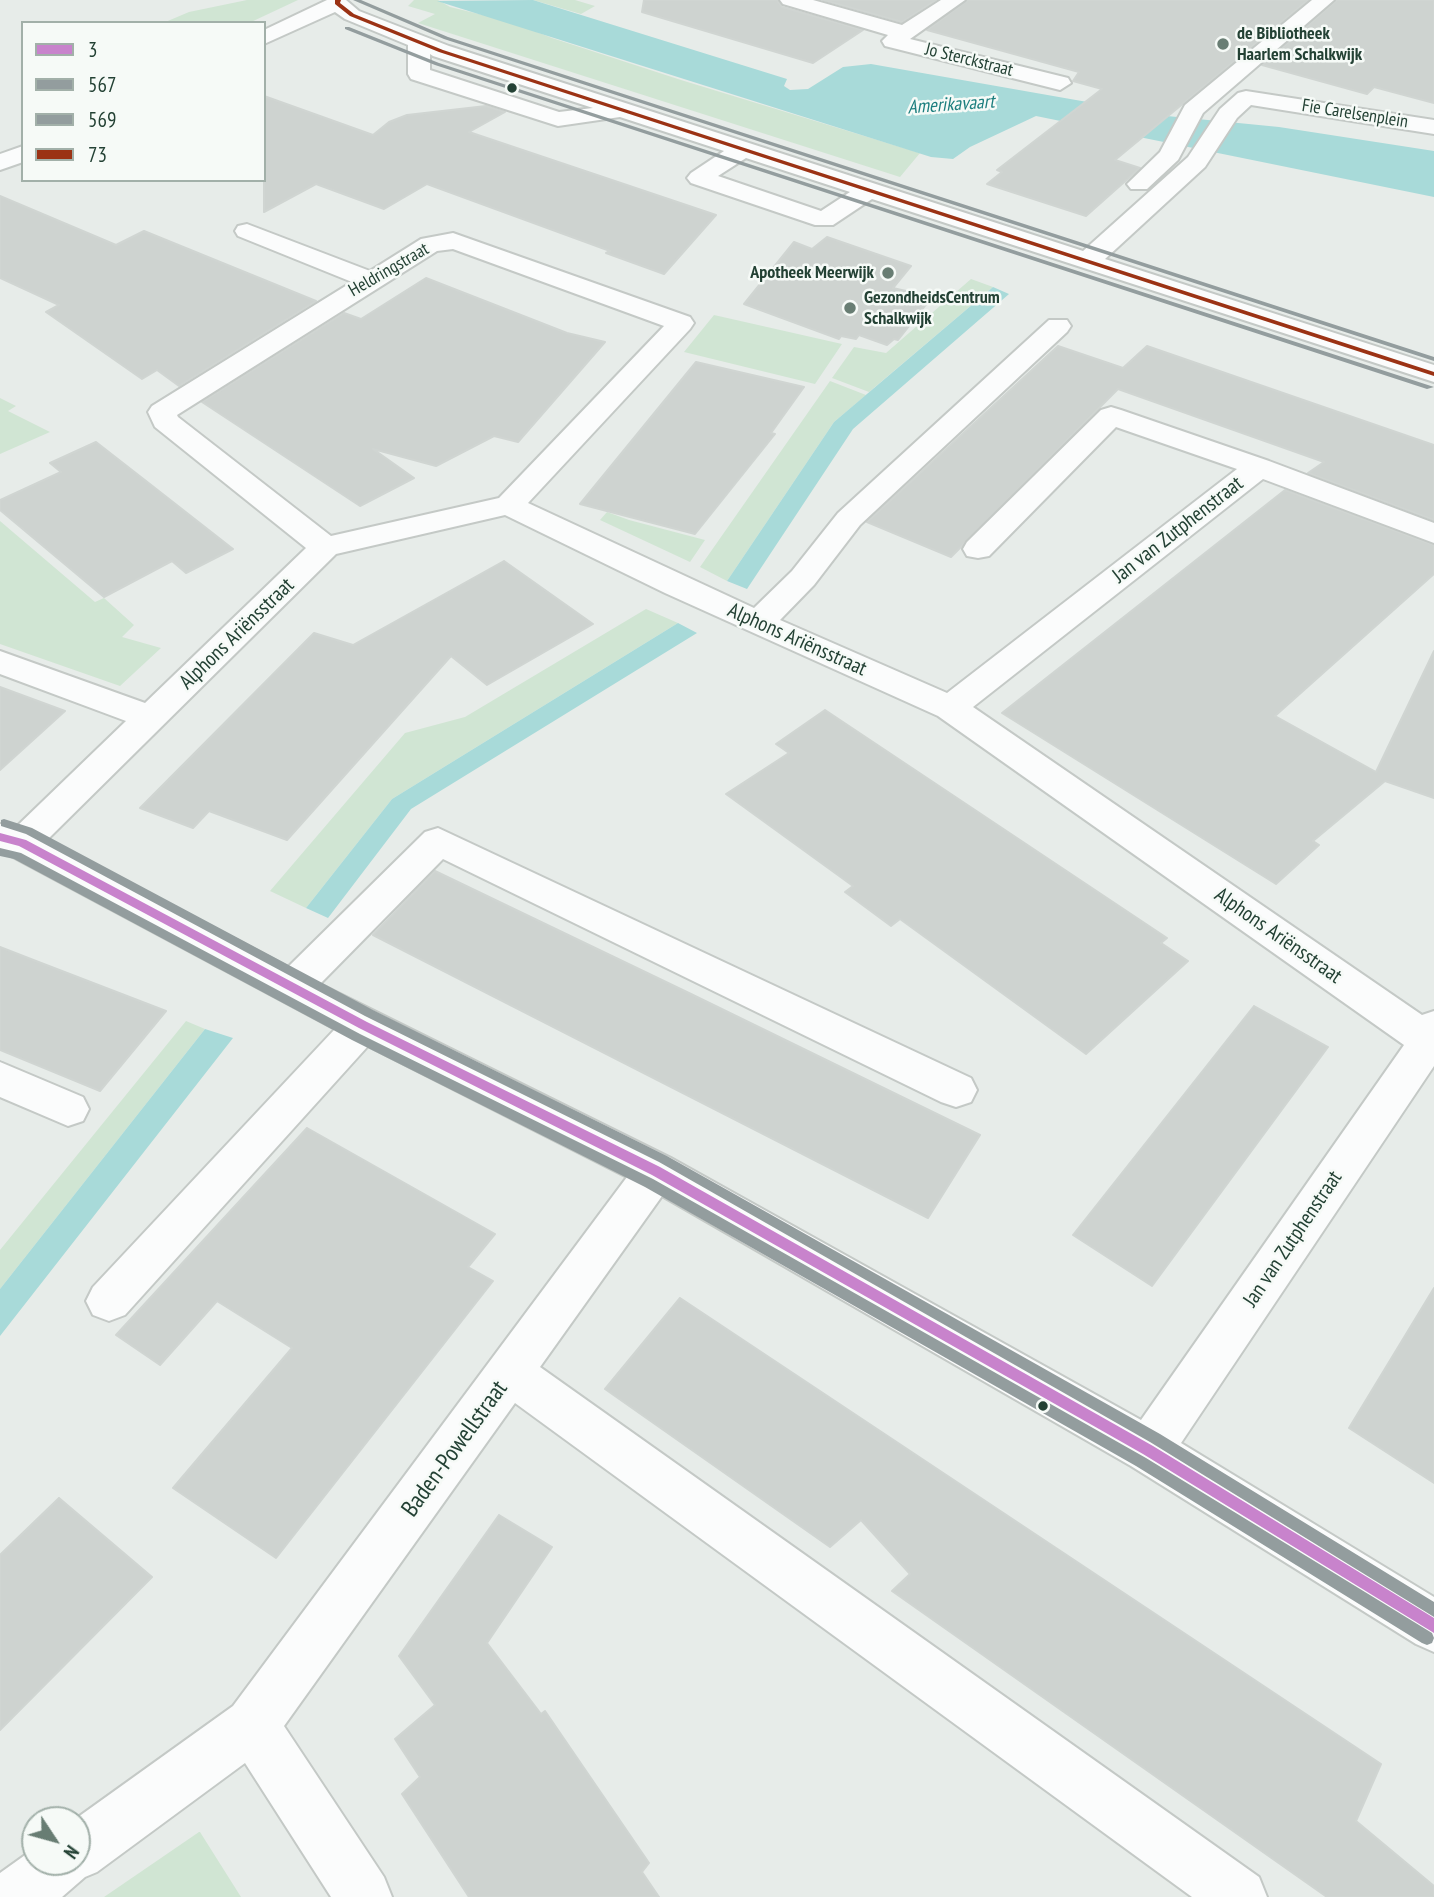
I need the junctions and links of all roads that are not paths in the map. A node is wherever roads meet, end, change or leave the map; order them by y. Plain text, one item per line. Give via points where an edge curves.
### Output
1 (380, 0) edge
2 (790, 0) edge
3 (955, 0) edge
4 (1324, 0) edge
5 (342, 6) edge
6 (906, 33) junction
7 (266, 37) edge
8 (1060, 83) dead end
9 (1434, 127) edge
10 (743, 149) junction
11 (21, 154) edge
12 (0, 163) edge
13 (869, 190) junction
14 (247, 231) dead end
15 (1064, 253) junction
16 (1087, 261) junction
17 (370, 280) junction
18 (1058, 326) dead end
19 (1434, 374) edge
20 (1259, 467) junction
21 (509, 505) junction
22 (1434, 534) edge
23 (325, 547) junction
24 (978, 549) dead end
25 (758, 623) junction
26 (0, 662) edge
27 (950, 708) junction
28 (150, 718) junction
29 (11, 840) edge
30 (292, 987) junction
31 (363, 1025) junction
32 (1431, 1034) edge
33 (0, 1079) edge
34 (956, 1090) dead end
35 (68, 1109) dead end
36 (656, 1171) junction
37 (108, 1301) dead end
38 (511, 1373) junction
39 (1149, 1450) junction
40 (1434, 1626) edge
41 (252, 1725) junction
42 (91, 1842) edge
43 (44, 1876) edge
44 (15, 1897) edge
45 (364, 1897) edge
46 (1239, 1897) edge

1 - 5 street
2 - 6 street, Jo Sterckstraat
3 - 6 street, Jo Sterckstraat
4 - 15 street via 1193,110 1170,155
5 - 7 street
5 - 10 street via 419,42
6 - 8 street, Jo Sterckstraat via 893,41
9 - 16 street, Fie Carelsenplein via 1246,98 1228,114 1198,162
10 - 13 street
10 - 13 street via 699,178 824,220
11 - 12 street
13 - 15 street
14 - 17 street
15 - 16 street
16 - 19 street
17 - 21 street, Heldringstraat via 420,249 453,242 681,323
17 - 23 street, Heldringstraat via 162,412 165,421
18 - 25 street via 849,519 803,578
20 - 22 street, Jan van Zutphenstraat
20 - 24 street via 1111,416
20 - 27 street, Jan van Zutphenstraat
21 - 23 street
21 - 25 street, Alphons Ariënsstraat
23 - 28 street, Alphons Ariënsstraat
25 - 27 street, Alphons Ariënsstraat
26 - 28 street
27 - 32 street, Alphons Ariënsstraat
28 - 29 street, Alphons Ariënsstraat
29 - 30 street
30 - 31 street
30 - 34 street via 438,841
31 - 36 street
31 - 37 street
32 - 39 street, Jan van Zutphenstraat
33 - 35 street
36 - 38 street, Baden-Powellstraat
36 - 39 street
38 - 41 street, Baden-Powellstraat
38 - 46 street
39 - 40 street
41 - 42 street, Baden-Powellstraat
41 - 45 street
43 - 44 street

